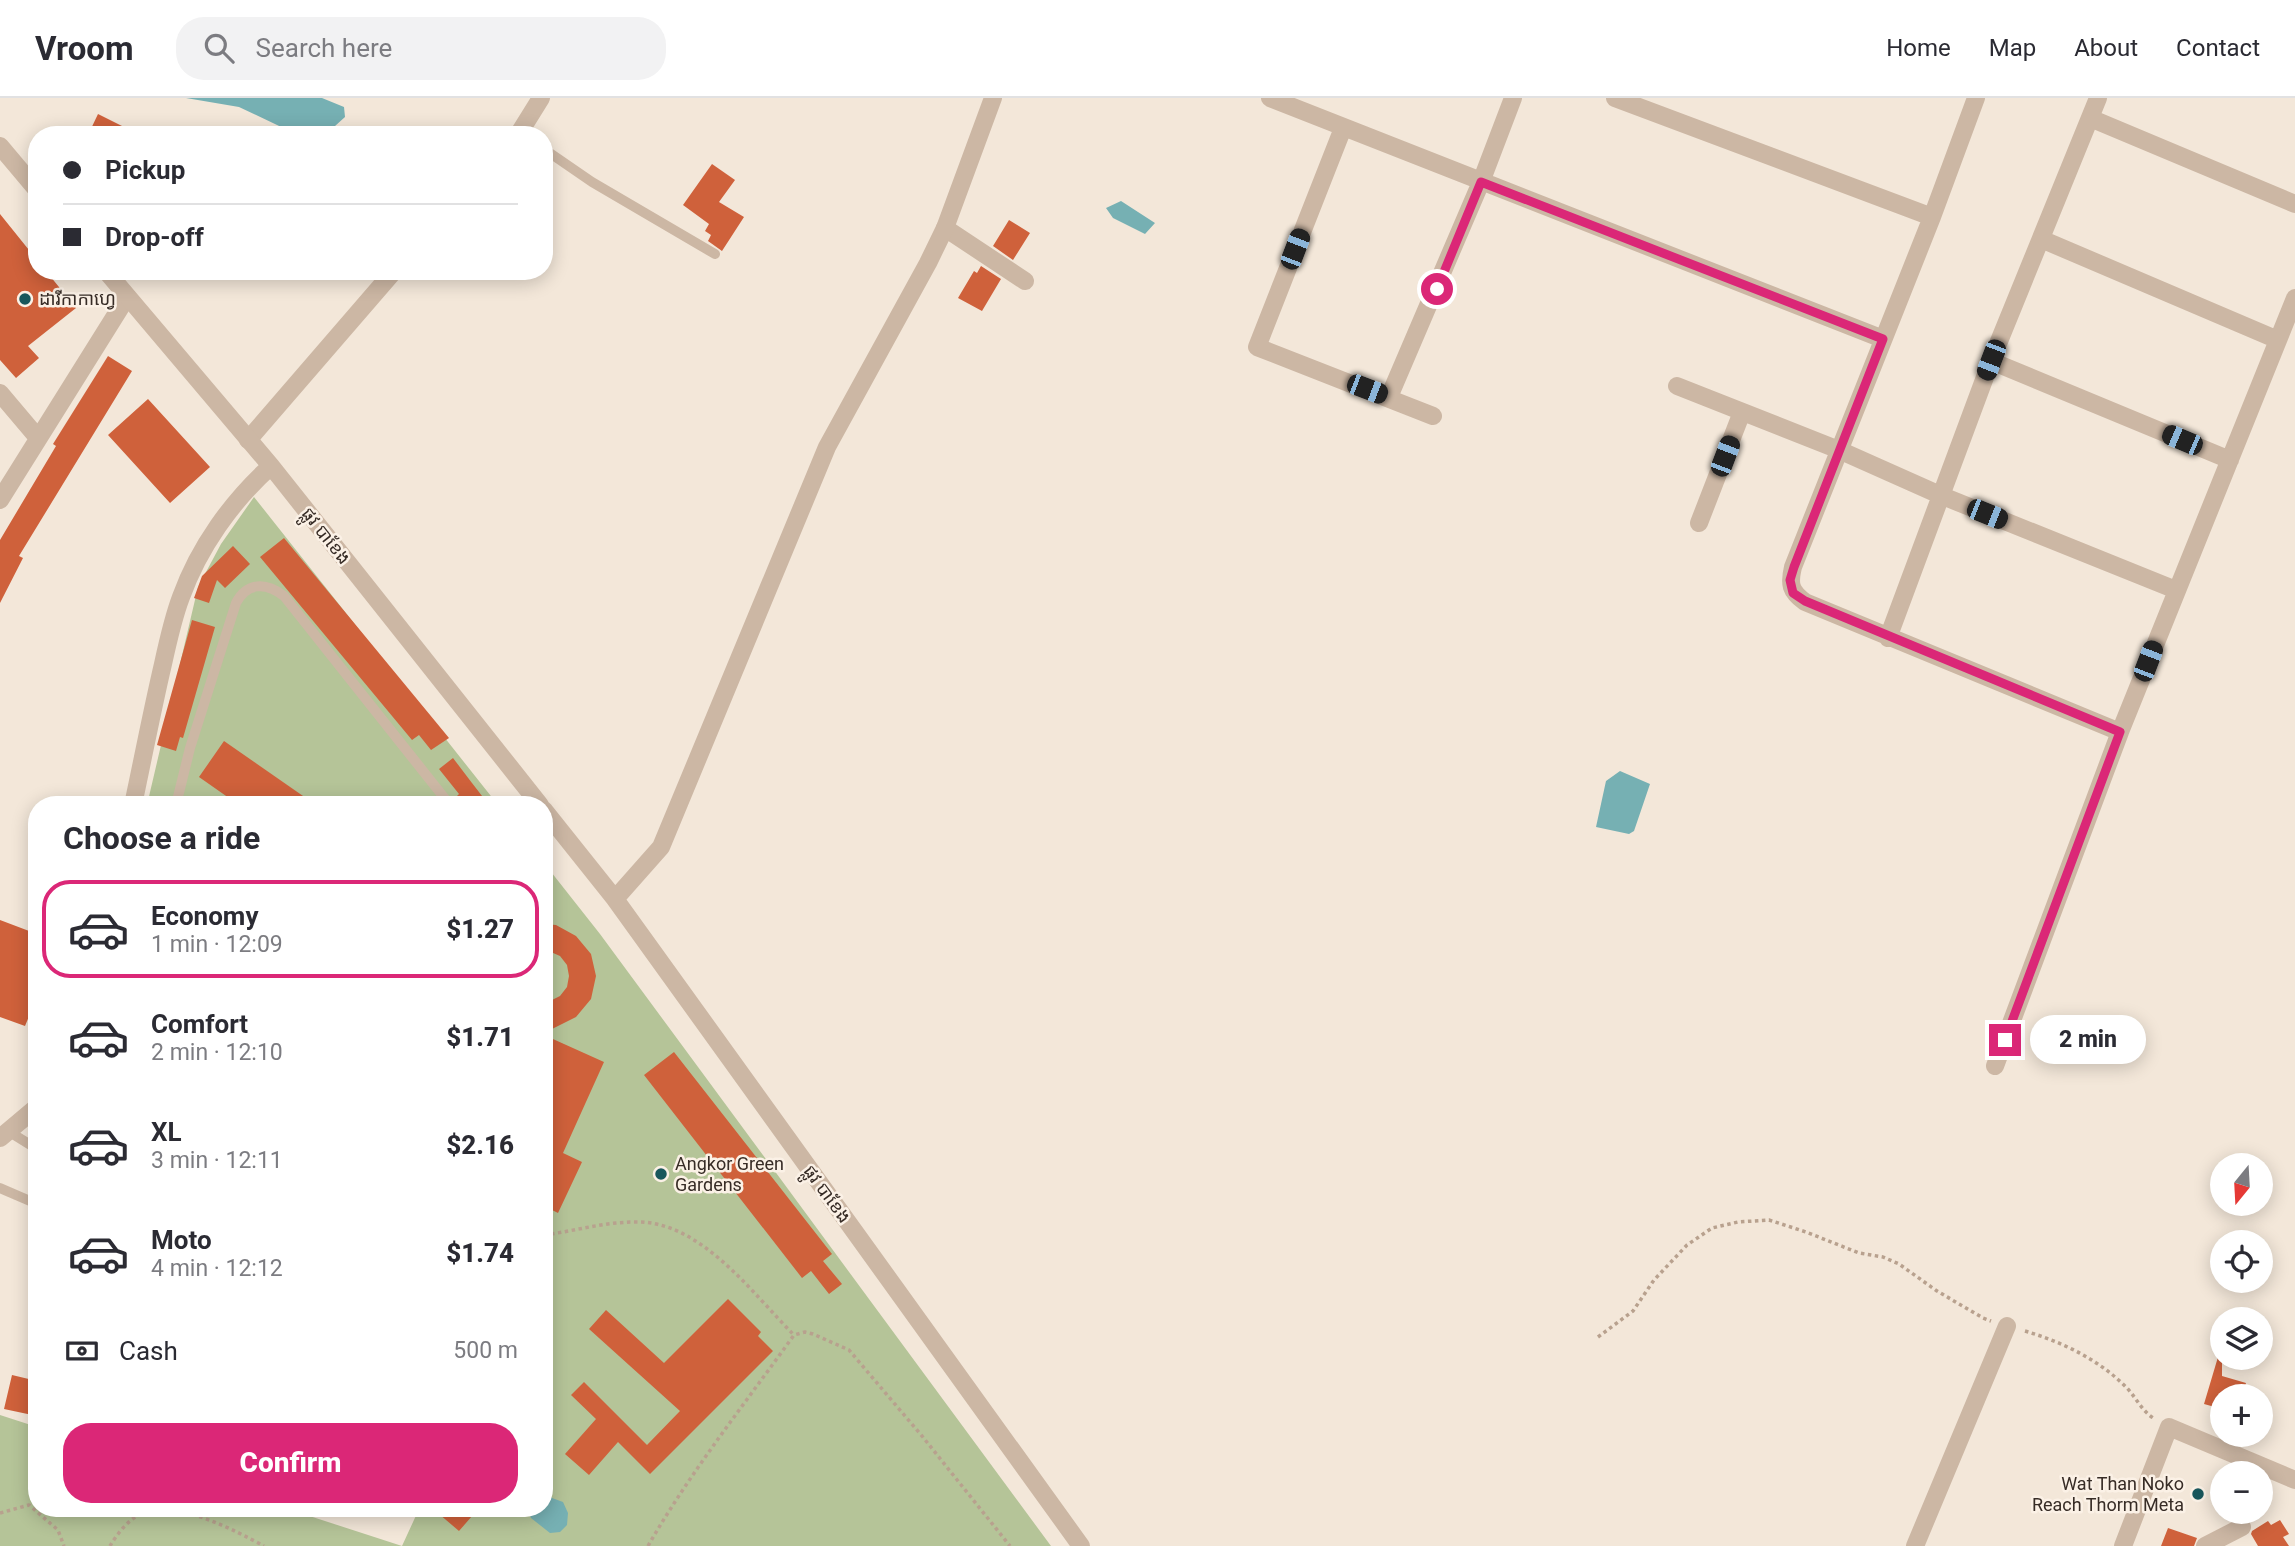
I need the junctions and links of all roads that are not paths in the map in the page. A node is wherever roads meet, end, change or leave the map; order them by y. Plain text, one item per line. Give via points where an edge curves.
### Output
1 (541, 98) edge
2 (993, 98) edge
3 (1270, 98) edge
4 (1513, 98) edge
5 (1615, 98) edge
6 (1976, 98) edge
7 (2098, 98) edge
8 (2090, 118) junction
9 (525, 126) edge
10 (1343, 128) junction
11 (0, 146) edge
12 (553, 155) edge
13 (28, 179) edge
14 (1481, 182) junction
15 (2295, 204) edge
16 (1932, 217) junction
17 (945, 228) junction
18 (2040, 239) junction
19 (715, 254) dead end
20 (113, 280) edge
21 (386, 280) edge
22 (1025, 281) dead end
23 (127, 297) junction
24 (2295, 298) edge
25 (1883, 339) junction
26 (2278, 341) junction
27 (1991, 360) junction
28 (1677, 386) dead end
29 (0, 393) edge
30 (1389, 397) junction
31 (1742, 412) junction
32 (1433, 416) dead end
33 (38, 438) junction
34 (248, 440) junction
35 (1839, 450) junction
36 (2230, 460) junction
37 (271, 466) junction
38 (1940, 495) junction
39 (0, 500) edge
40 (1699, 523) dead end
41 (2176, 590) junction
42 (1888, 638) junction
43 (2120, 732) junction
44 (135, 796) edge
45 (178, 796) edge
46 (443, 796) edge
47 (533, 796) edge
48 (553, 821) edge
49 (615, 900) junction
50 (1996, 1066) dead end
51 (28, 1114) edge
52 (4, 1134) edge
53 (28, 1145) edge
54 (0, 1188) edge
55 (28, 1200) edge
56 (2007, 1326) road end
57 (2295, 1480) edge
58 (2242, 1527) dead end
59 (1081, 1546) edge
60 (1915, 1546) edge
61 (2123, 1546) edge
62 (2205, 1546) edge

1 - 9 street
2 - 17 street
3 - 10 street
4 - 14 street
5 - 16 street
6 - 16 street
7 - 8 street
8 - 15 street
8 - 18 street
10 - 14 street
10 - 30 street via 1257,347
11 - 13 street
12 - 19 lane
14 - 25 street
14 - 30 street
16 - 25 street
17 - 22 street
17 - 49 street via 827,447 661,847
18 - 26 street
18 - 27 street
20 - 23 street, ផ្លូវ បាខែង
21 - 34 street
23 - 33 street
23 - 34 street, ផ្លូវ បាខែង
24 - 26 street
25 - 35 street
26 - 36 street
27 - 36 street
27 - 38 street
28 - 31 street
29 - 33 street
30 - 32 street
31 - 35 street
31 - 40 street
33 - 39 street
34 - 37 street, ផ្លូវ បាខែង
35 - 38 street
35 - 42 street via 1794,567 1791,587 1805,601
36 - 41 street
37 - 44 street via 225,516 181,597
37 - 47 street, ផ្លូវ បាខែង
38 - 41 street
38 - 42 street
41 - 43 street
42 - 43 street
43 - 50 street
45 - 46 lane via 236,603 246,589 259,585 273,587 284,596
48 - 49 street, ផ្លូវ បាខែង
49 - 59 street, ផ្លូវ បាខែង
51 - 52 street
52 - 53 lane
54 - 55 lane
56 - 60 street
57 - 61 street via 2169,1427
58 - 62 street

